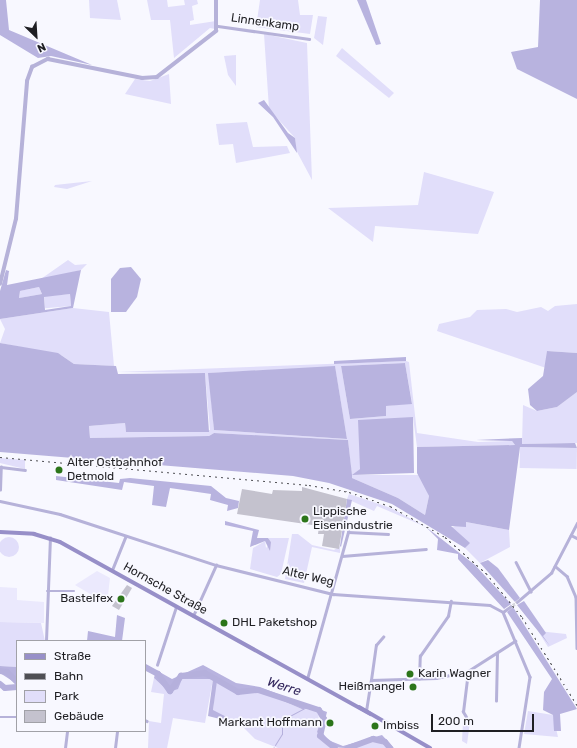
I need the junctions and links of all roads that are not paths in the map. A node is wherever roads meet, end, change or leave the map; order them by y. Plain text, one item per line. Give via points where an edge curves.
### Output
1 (216, 0) edge
2 (218, 26) junction
3 (309, 39) dead end
4 (0, 284) edge
5 (0, 467) edge
6 (25, 470) dead end
7 (0, 490) edge
8 (0, 501) edge
9 (577, 524) edge
10 (0, 532) edge
11 (388, 534) dead end
12 (571, 535) junction
13 (125, 537) junction
14 (50, 538) junction
15 (577, 538) edge
16 (426, 549) dead end
17 (342, 556) junction
18 (516, 562) dead end
19 (216, 565) junction
20 (556, 566) junction
21 (112, 570) junction
22 (47, 591) junction
23 (74, 591) dead end
24 (531, 591) junction
25 (333, 594) junction
26 (451, 601) junction
27 (517, 602) tunnel mouth
28 (176, 607) junction
29 (510, 607) tunnel mouth
30 (502, 612) junction
31 (193, 616) junction
32 (383, 637) dead end
33 (46, 640) edge
34 (515, 640) junction
35 (577, 648) edge
36 (497, 654) junction
37 (157, 665) dead end
38 (468, 671) junction
39 (306, 679) junction
40 (420, 679) junction
41 (371, 680) junction
42 (496, 701) dead end
43 (367, 713) junction
44 (0, 717) edge
45 (16, 717) edge
46 (466, 717) dead end
47 (67, 732) edge
48 (117, 732) edge
49 (65, 748) edge
50 (115, 748) edge
51 (430, 748) edge
52 (519, 748) edge

1 - 2 street
2 - 3 street, Linnenkamp
2 - 4 street via 211,37 154,78 48,59 33,64 27,81 16,219
5 - 6 street
5 - 7 street
8 - 13 street, Alter Weg via 60,514
9 - 12 street
10 - 14 main road, Hornsche Straße
11 - 17 street via 349,530
12 - 15 street
12 - 20 street
13 - 19 street, Alter Weg
13 - 21 street
14 - 21 main road, Hornsche Straße
14 - 22 street
16 - 17 street
17 - 25 street
18 - 24 street
19 - 25 street, Alter Weg
19 - 31 street
20 - 24 street
20 - 35 street via 567,576 576,597
21 - 28 main road, Hornsche Straße
22 - 23 street
22 - 33 street
24 - 27 street
25 - 26 street, Alter Weg
25 - 39 street
26 - 30 street, Alter Weg via 486,604
26 - 40 street via 448,616 420,656
28 - 31 main road, Hornsche Straße
28 - 37 street
29 - 30 street
30 - 34 street
31 - 39 main road, Hornsche Straße
32 - 41 street via 376,645
34 - 36 street
34 - 52 street via 531,683
36 - 38 street
36 - 42 street
38 - 40 street
38 - 46 street via 464,712
39 - 43 main road, Hornsche Straße
40 - 41 street
41 - 43 street
43 - 51 main road, Hornsche Straße
44 - 45 street
47 - 49 street
48 - 50 street

